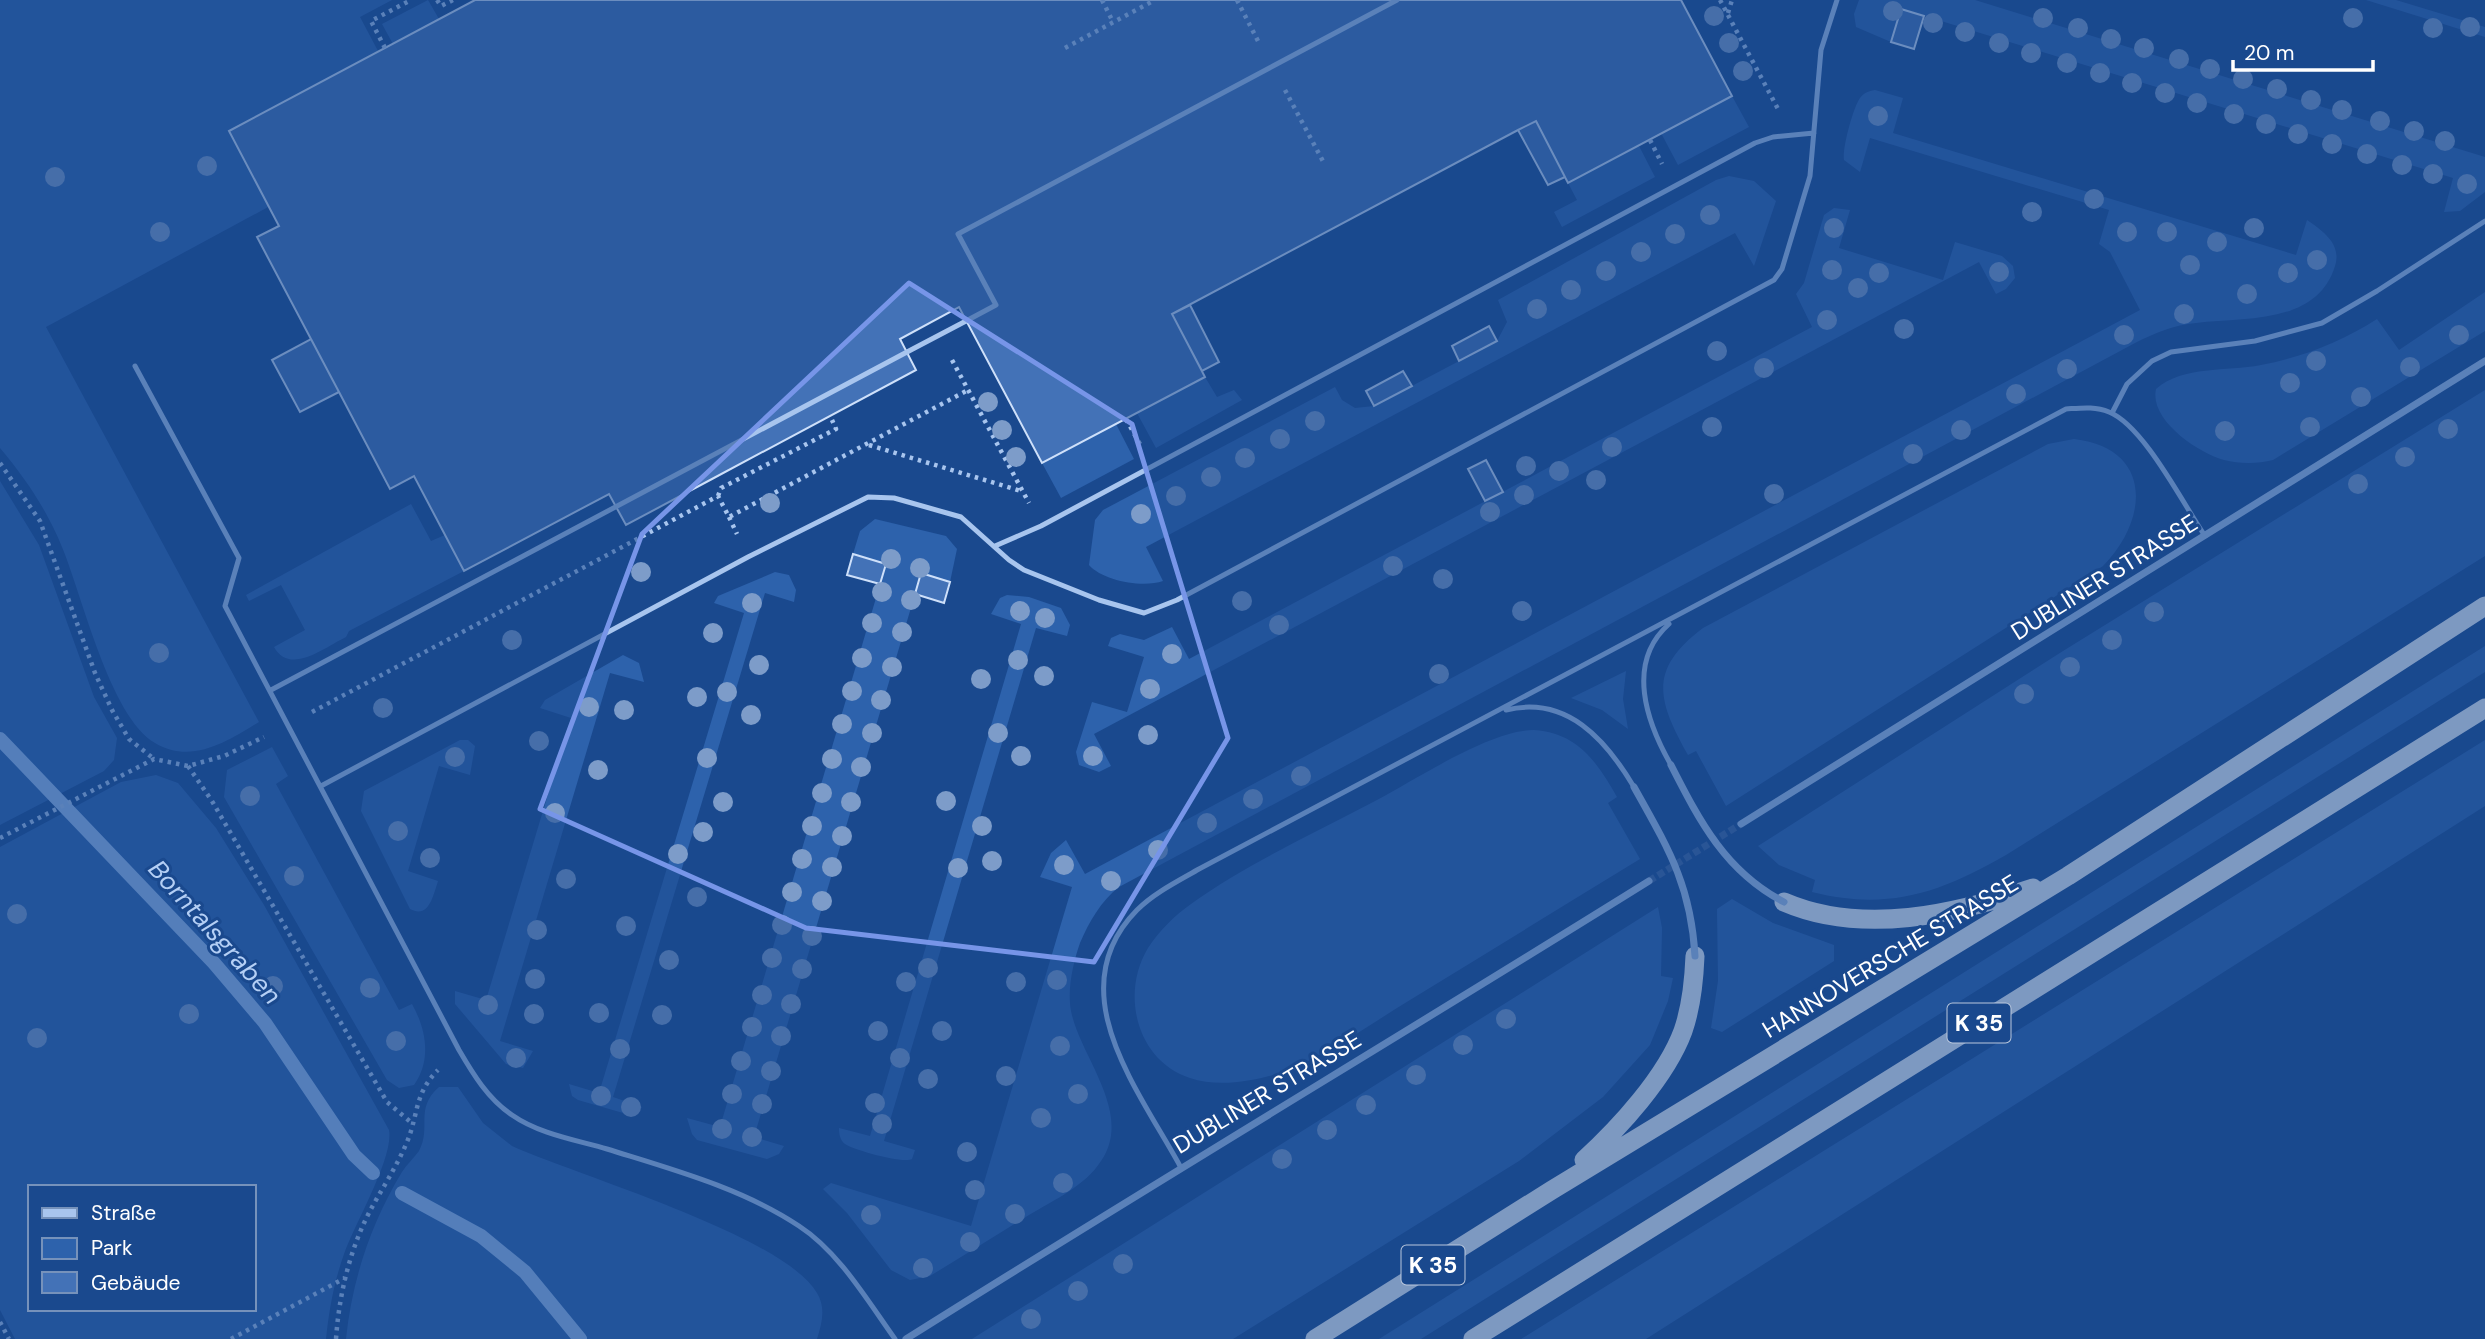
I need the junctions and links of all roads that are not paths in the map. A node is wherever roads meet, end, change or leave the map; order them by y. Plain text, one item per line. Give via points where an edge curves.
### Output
1 (1396, 0) edge
2 (1837, 0) edge
3 (1814, 133) junction
4 (2485, 221) edge
5 (2485, 361) edge
6 (135, 366) dead end
7 (2112, 412) junction
8 (2205, 537) junction
9 (995, 547) junction
10 (2485, 606) edge
11 (1681, 615) junction
12 (271, 690) junction
13 (2485, 708) edge
14 (1496, 713) junction
15 (1671, 765) joint
16 (321, 786) junction
17 (1634, 787) joint
18 (1741, 824) tunnel mouth
19 (2067, 876) junction
20 (1649, 881) tunnel mouth
21 (1784, 902) joint
22 (1695, 956) joint
23 (1180, 1166) junction
24 (1552, 1190) junction
25 (895, 1339) edge
26 (906, 1339) edge
27 (1315, 1339) edge
28 (1473, 1339) edge

1 - 12 lane, bridge via 958,234 996,305
2 - 3 lane via 1821,50
3 - 9 lane via 1755,143
3 - 9 lane via 1810,176 1782,269 1774,280 1177,600 1154,611 1132,610 1024,570
4 - 7 lane via 2322,323 2255,341 2171,352 2152,361 2127,384
5 - 8 street, DUBLINER STRASSE
6 - 12 lane via 239,558 225,606
7 - 8 lane via 2142,440
7 - 11 lane via 2084,407 2050,415
8 - 18 street, DUBLINER STRASSE
9 - 16 lane via 961,516 883,496 859,499
10 - 19 highway, HANNOVERSCHE STRASSE / K 35
11 - 14 lane
11 - 15 lane via 1657,637 1644,679 1649,722
12 - 16 lane
13 - 28 highway, K 35
14 - 17 lane via 1534,706 1572,718 1604,743
14 - 23 lane via 1199,869 1156,895 1112,942 1102,984 1107,1023 1126,1068
15 - 21 street, bridge via 1699,819 1730,863 1762,891
16 - 25 lane via 459,1049 482,1086 513,1116 551,1133 700,1180 800,1226 835,1259
17 - 22 street, bridge via 1687,891
19 - 21 highway via 1968,906 1898,918 1833,918
19 - 24 highway, HANNOVERSCHE STRASSE / K 35
20 - 23 street, DUBLINER STRASSE via 1266,1118
22 - 24 highway via 1687,1017 1673,1051 1611,1136
23 - 26 street, DUBLINER STRASSE
24 - 27 highway, HANNOVERSCHE STRASSE / K 35

